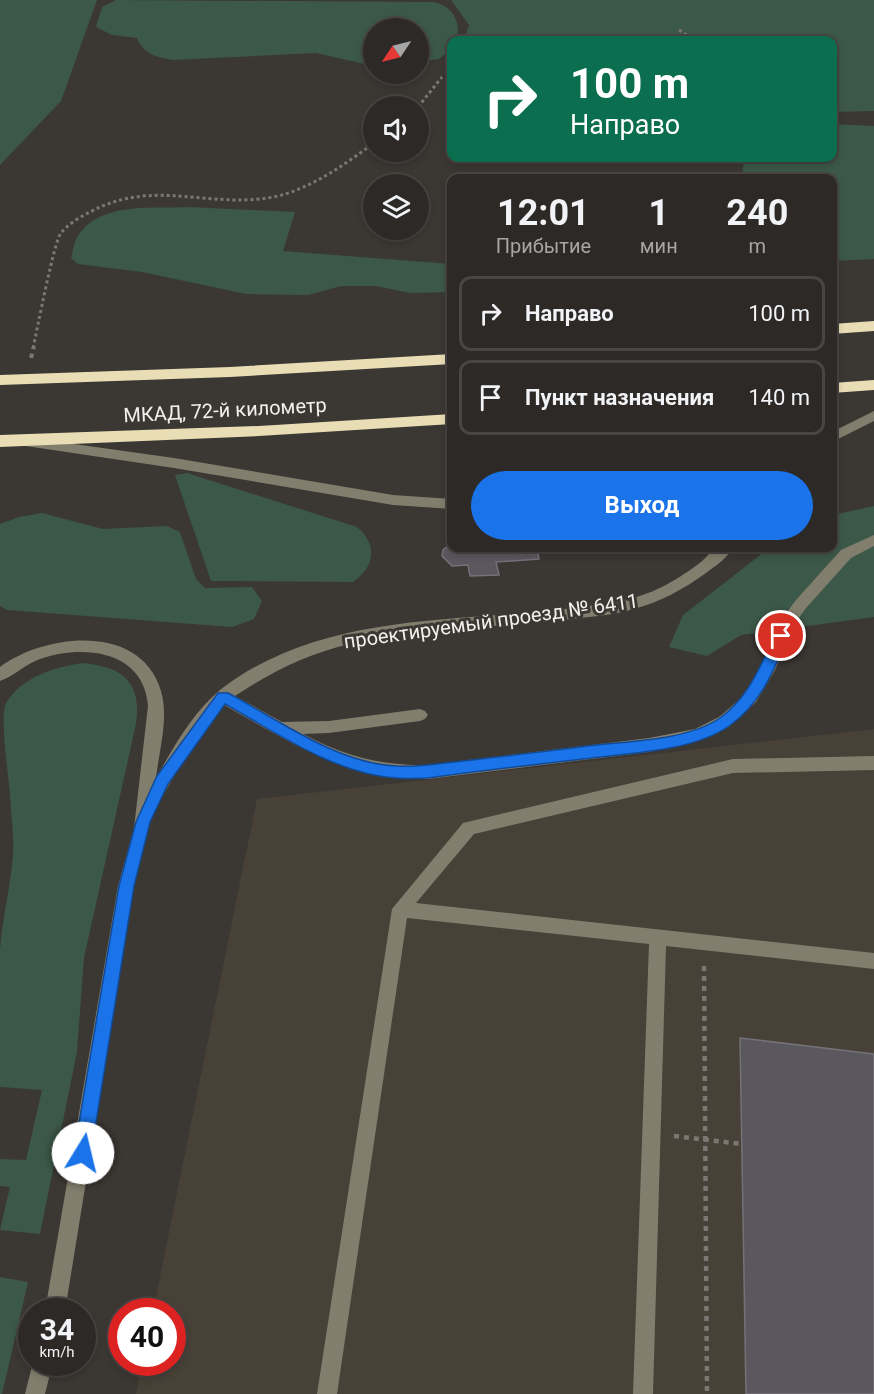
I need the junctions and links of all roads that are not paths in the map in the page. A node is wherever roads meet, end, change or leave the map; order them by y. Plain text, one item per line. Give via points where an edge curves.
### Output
1 (874, 326) edge
2 (837, 329) edge
3 (447, 359) edge
4 (0, 380) edge
5 (874, 385) edge
6 (837, 389) edge
7 (874, 415) edge
8 (447, 419) edge
9 (837, 435) edge
10 (7, 441) edge
11 (447, 504) edge
12 (874, 540) edge
13 (720, 552) edge
14 (0, 675) edge
15 (223, 697) junction
16 (420, 715) dead end
17 (281, 728) junction
18 (874, 763) edge
19 (143, 822) junction
20 (400, 909) junction
21 (658, 939) junction
22 (874, 961) edge
23 (57, 1298) edge
24 (40, 1376) edge
25 (36, 1394) edge
26 (327, 1394) edge
27 (644, 1394) edge

1 - 2 highway
3 - 4 highway, МКАД, 72-й километр
5 - 6 highway
7 - 9 street
8 - 10 highway, МКАД, 72-й километр
10 - 11 street via 174,463 393,500
12 - 17 street via 846,554 801,604 751,698 724,722 698,735 649,745 428,772 395,772 365,767
13 - 15 street, проектируемый проезд № 6411 via 676,586 633,604 542,618 435,625 297,652
14 - 19 street, проектируемый проезд № 6411 via 17,661 80,646 128,655 145,673 154,693
15 - 17 street
15 - 19 street, проектируемый проезд № 6411 via 162,780
16 - 17 street via 329,727
18 - 20 street via 733,766 469,828
19 - 23 street, проектируемый проезд № 6411 via 126,886
20 - 21 street
20 - 26 street
21 - 22 street
21 - 27 street
24 - 25 street

